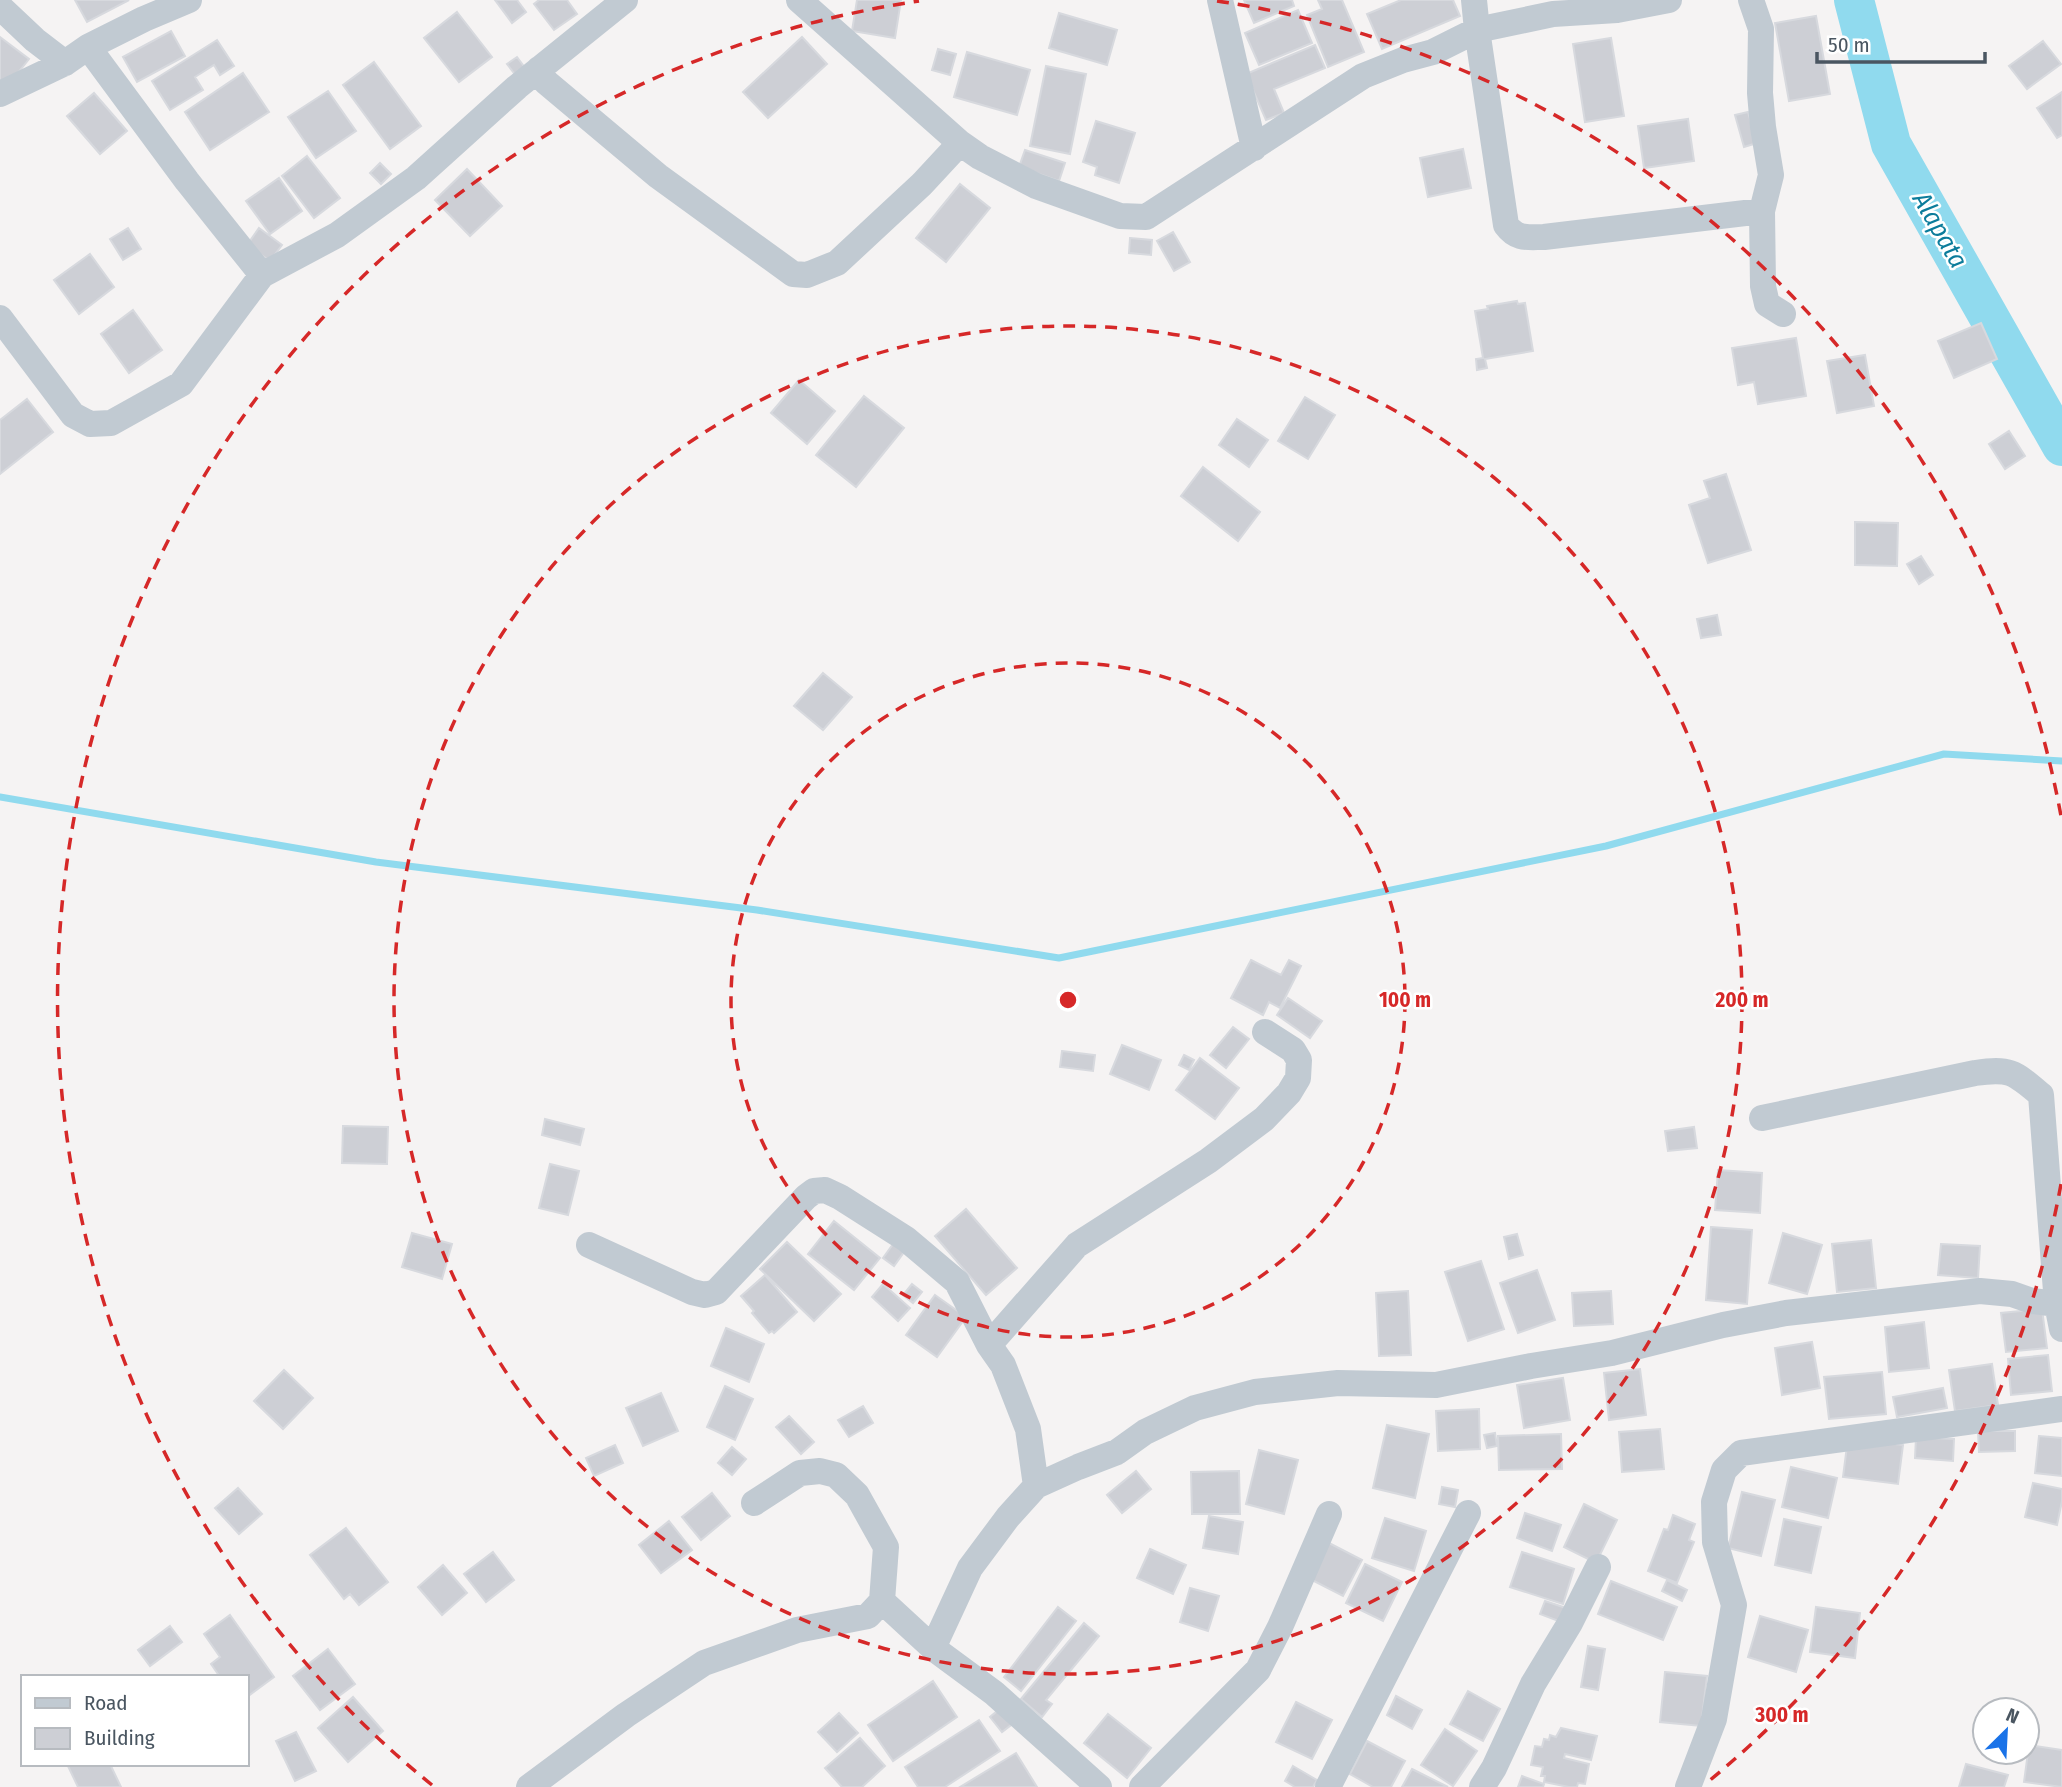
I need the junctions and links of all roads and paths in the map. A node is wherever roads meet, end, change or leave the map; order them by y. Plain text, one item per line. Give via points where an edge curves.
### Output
1 (189, 0) edge
2 (625, 0) edge
3 (799, 0) edge
4 (1220, 0) edge
5 (1474, 0) edge
6 (1669, 0) edge
7 (1751, 0) edge
8 (0, 7) edge
9 (1477, 30) junction
10 (88, 47) junction
11 (65, 63) junction
12 (538, 69) junction
13 (0, 94) edge
14 (960, 143) junction
15 (1254, 148) junction
16 (1762, 211) junction
17 (262, 275) junction
18 (1783, 314) dead end
19 (0, 318) edge
20 (1265, 1032) dead end
21 (2051, 1093) edge
22 (1762, 1118) dead end
23 (589, 1245) dead end
24 (2060, 1312) edge
25 (989, 1345) junction
26 (2062, 1409) edge
27 (1036, 1486) junction
28 (754, 1503) dead end
29 (1468, 1513) dead end
30 (1329, 1514) dead end
31 (1598, 1567) dead end
32 (882, 1601) junction
33 (933, 1648) junction
34 (529, 1787) edge
35 (1100, 1787) edge
36 (1142, 1787) edge
37 (1328, 1787) edge
38 (1482, 1787) edge
39 (1688, 1787) edge

1 - 10 street
2 - 12 street
3 - 14 street
4 - 15 street
5 - 9 street
6 - 9 street via 1617,10 1553,14
7 - 16 street via 1761,29 1760,93 1771,175
8 - 11 street
9 - 15 street via 1433,52 1363,76
9 - 16 street via 1506,225 1512,233 1520,238 1544,237
10 - 11 street
10 - 17 street
11 - 13 street
12 - 14 street via 546,82 658,176 793,274 807,275 837,263
12 - 17 street via 416,178 337,235
14 - 15 street via 1036,186 1120,216 1146,217
16 - 18 street via 1763,286 1767,304
17 - 19 street via 181,384 111,424 90,424 73,415
20 - 25 street via 1293,1050 1299,1060 1298,1078 1289,1093 1264,1119 1208,1161 1077,1245
21 - 22 street via 2001,1069
21 - 24 street
23 - 25 street via 705,1295 716,1292 806,1197 825,1190 906,1238 957,1282
24 - 27 street via 2012,1294 1980,1291 1786,1313 1612,1353 1436,1385 1338,1383 1255,1392 1195,1408 1145,1432 1117,1452
25 - 27 street via 1003,1365 1028,1429
26 - 39 street via 1741,1452 1724,1470 1714,1502 1715,1542 1734,1605 1714,1719
27 - 33 street via 970,1568
28 - 32 street via 800,1473 836,1475 857,1495 886,1547
29 - 37 street
30 - 36 street via 1258,1670
31 - 38 street
32 - 33 street
32 - 34 street via 868,1616 797,1630 704,1663
33 - 35 street via 994,1693

